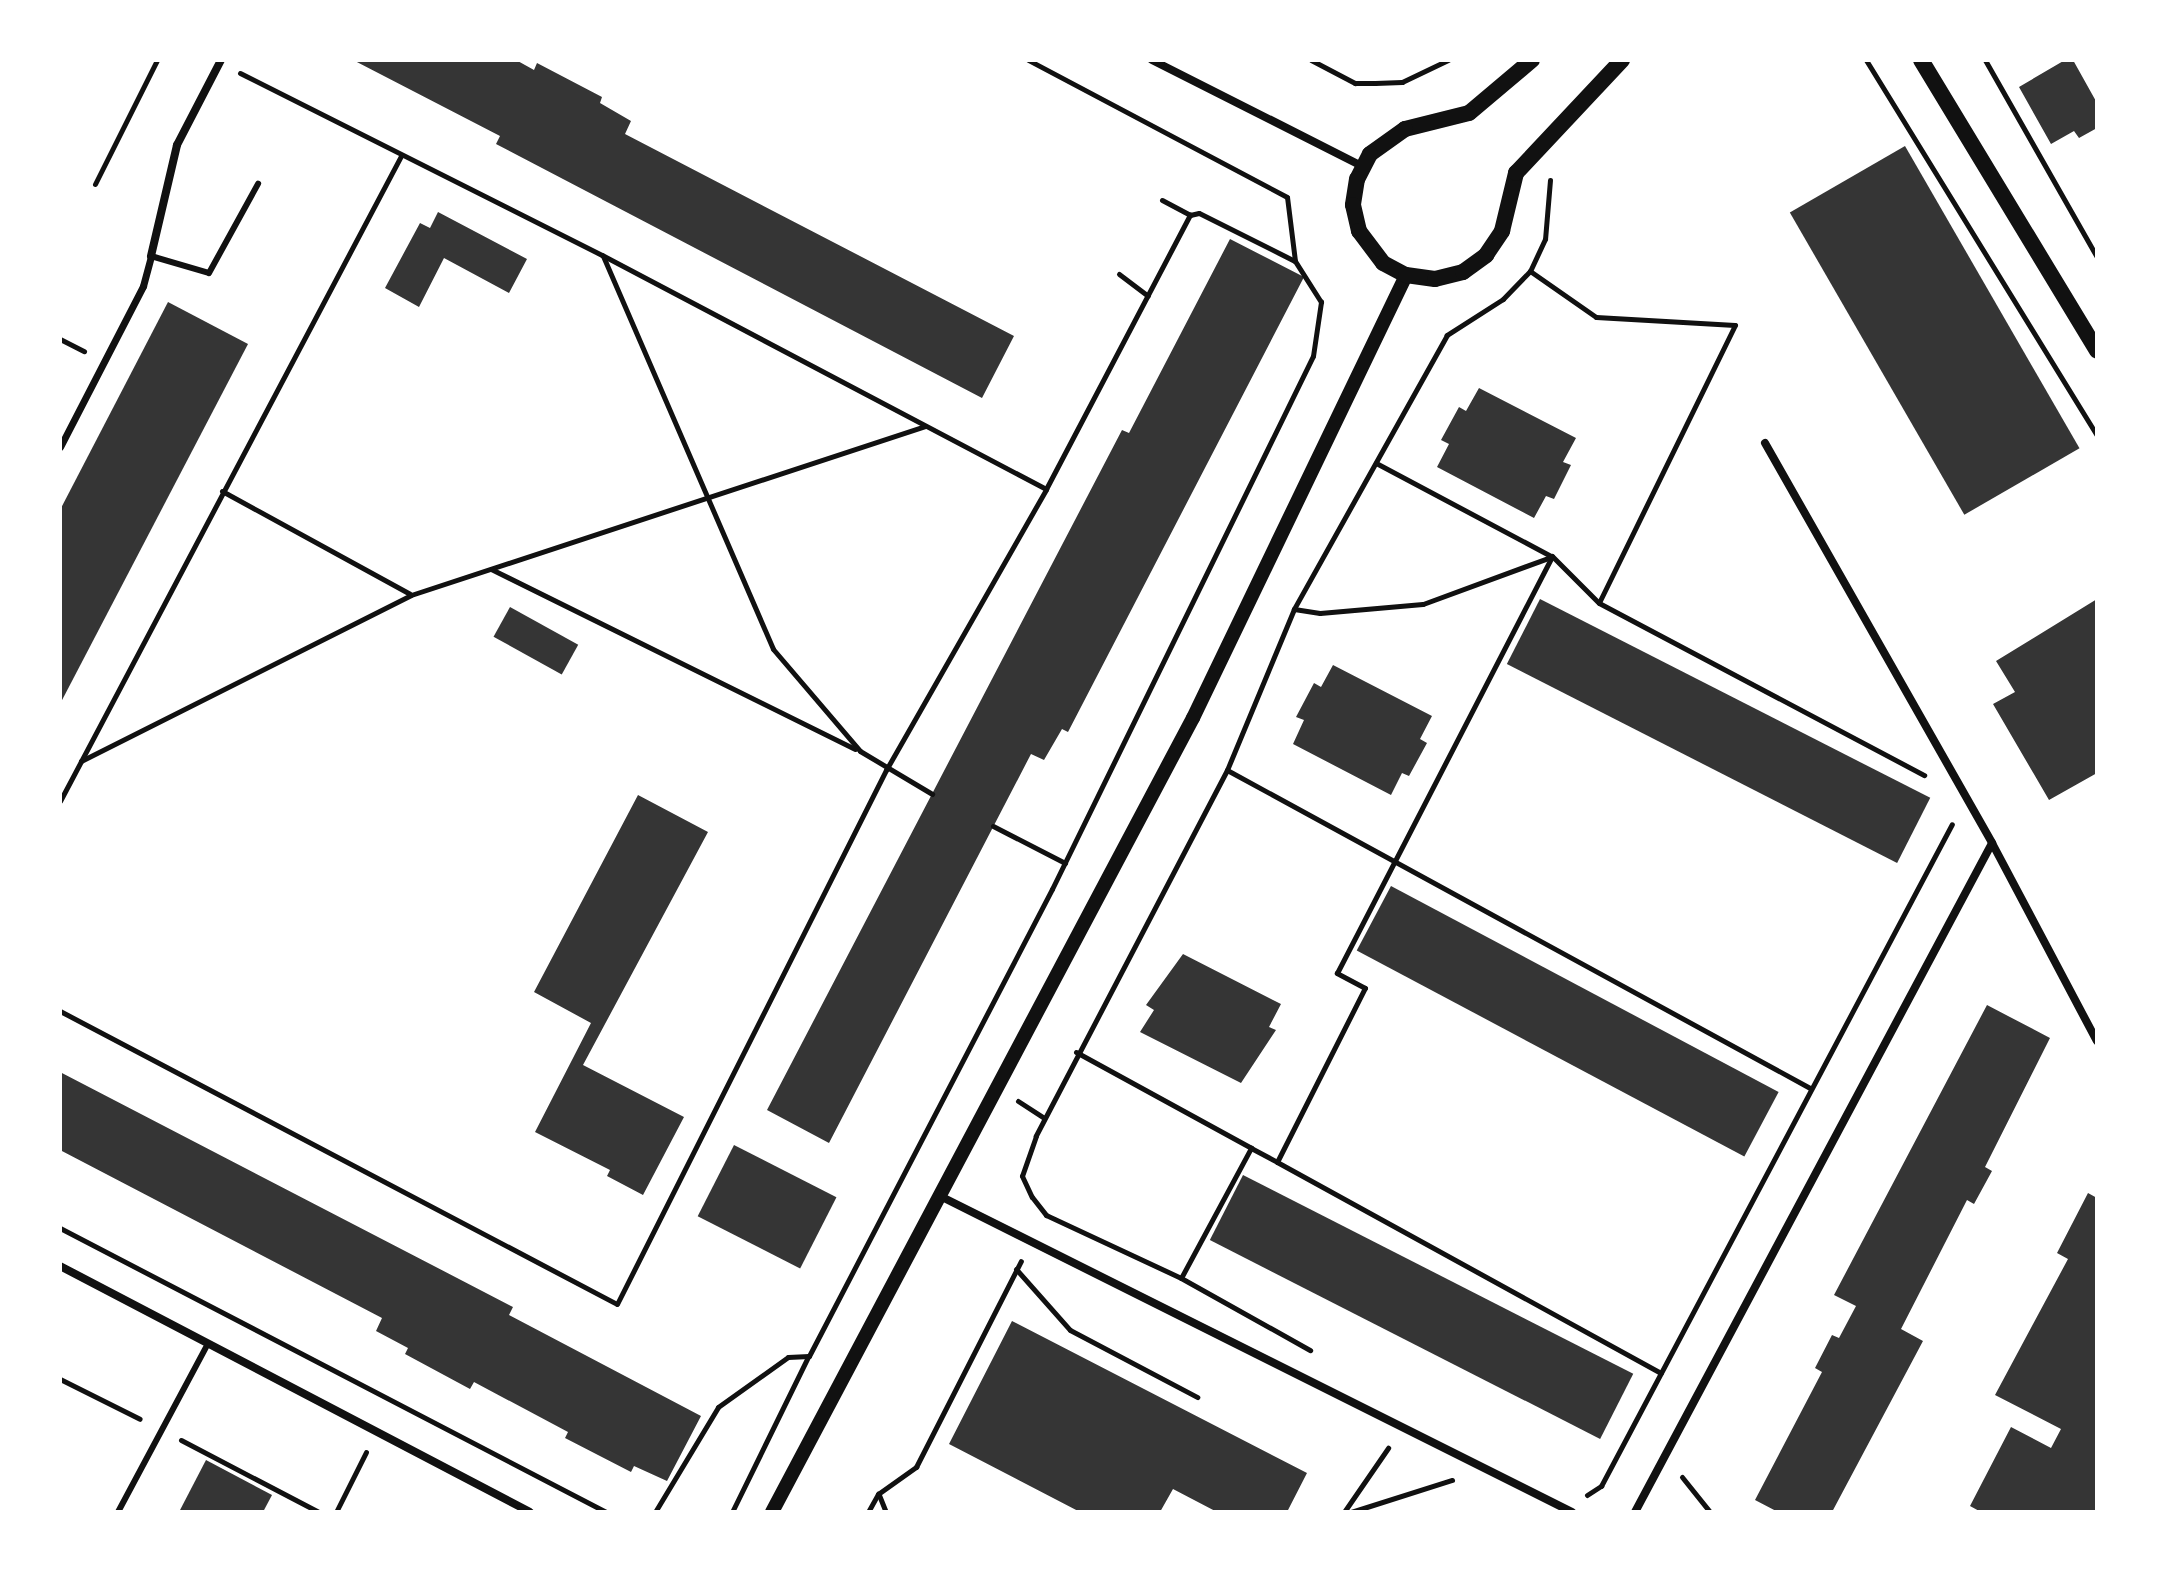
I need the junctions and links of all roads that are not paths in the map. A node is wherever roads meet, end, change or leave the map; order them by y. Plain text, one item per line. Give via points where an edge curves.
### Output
1 (1152, 60) edge
2 (1532, 60) edge
3 (1622, 60) edge
4 (1921, 60) edge
5 (220, 61) edge
6 (1362, 166) junction
7 (258, 184) dead end
8 (151, 256) junction
9 (1406, 275) junction
10 (2097, 351) edge
11 (1765, 443) dead end
12 (60, 447) edge
13 (1992, 843) junction
14 (2097, 1041) edge
15 (938, 1195) junction
16 (60, 1266) edge
17 (206, 1347) junction
18 (118, 1512) edge
19 (530, 1512) edge
20 (772, 1512) edge
21 (1572, 1512) edge
22 (1635, 1512) edge

1 - 6 street
2 - 6 main road via 1469,113 1392,135
3 - 9 main road via 1516,173 1502,231 1486,255 1449,277
4 - 10 main road
5 - 8 street via 177,145
6 - 9 main road via 1353,205 1359,231 1383,263
7 - 8 lane via 209,273
8 - 12 street via 143,286
9 - 15 street via 1193,718
11 - 13 street
13 - 14 street
13 - 22 street
15 - 20 street
15 - 21 street
16 - 17 street
17 - 18 lane
17 - 19 street

